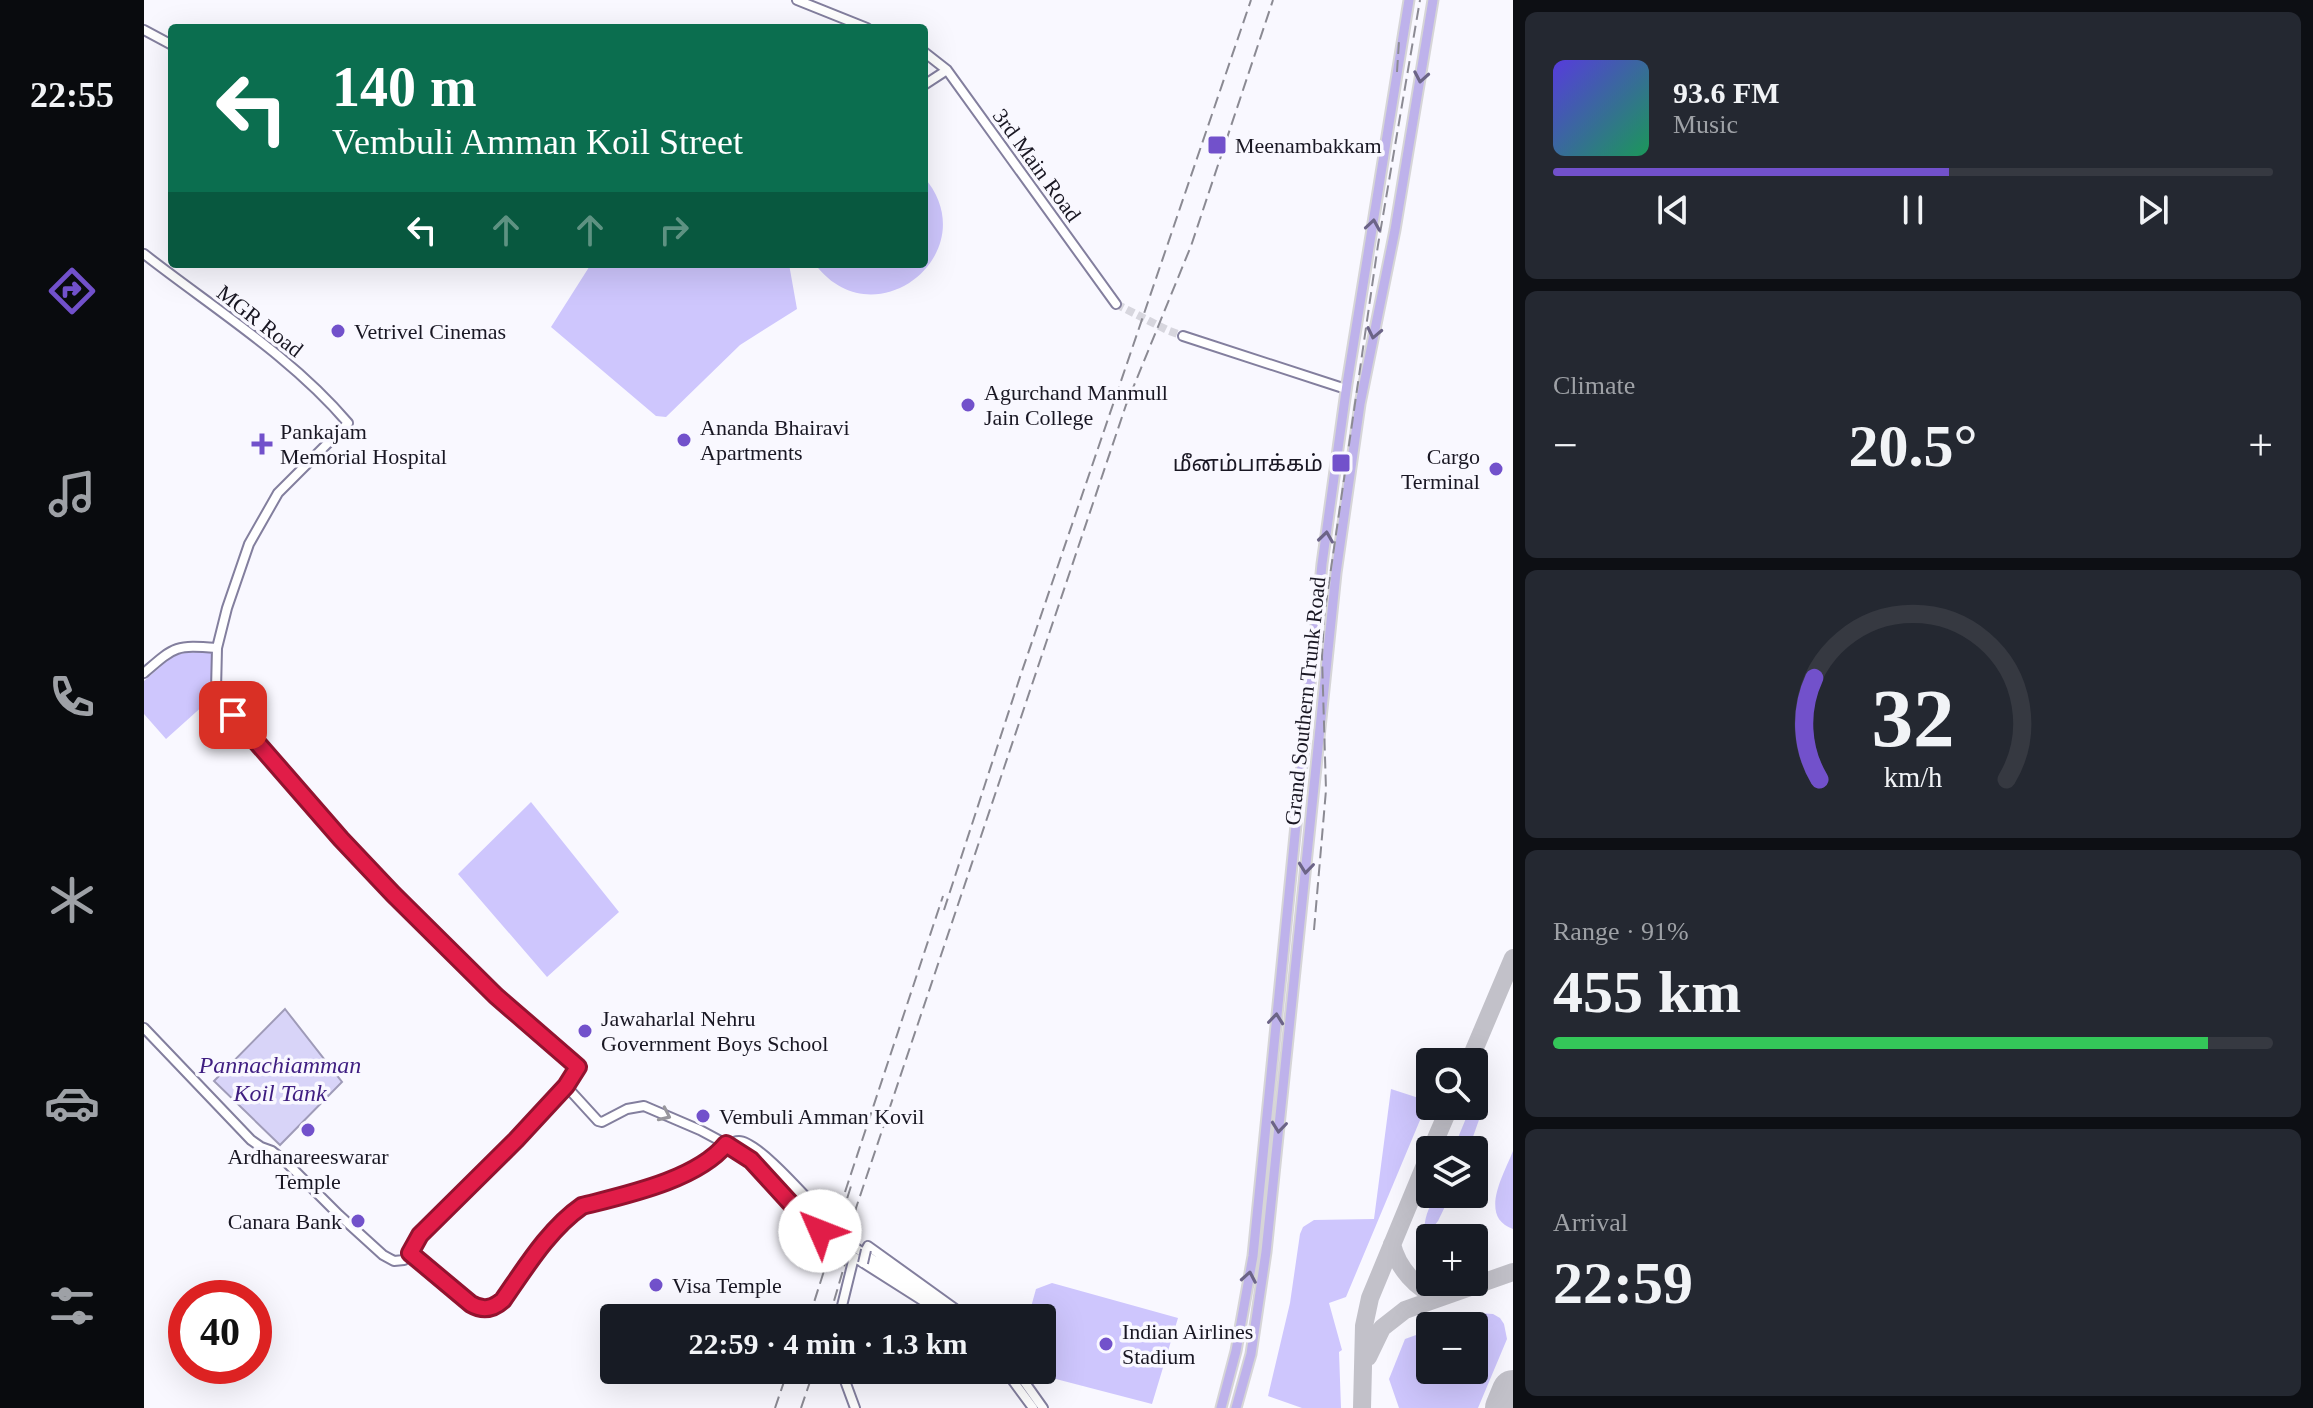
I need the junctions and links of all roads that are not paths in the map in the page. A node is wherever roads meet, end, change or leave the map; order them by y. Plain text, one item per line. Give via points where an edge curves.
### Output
1 (797, 0) edge
2 (1409, 0) edge
3 (1433, 0) edge
4 (857, 24) edge
5 (144, 30) edge
6 (168, 43) edge
7 (928, 55) edge
8 (947, 70) junction
9 (928, 82) edge
10 (144, 254) edge
11 (1116, 304) tunnel mouth
12 (1183, 336) tunnel mouth
13 (1346, 389) junction
14 (217, 648) junction
15 (144, 673) edge
16 (144, 1028) edge
17 (566, 1086) junction
18 (727, 1145) junction
19 (410, 1253) junction
20 (863, 1263) junction
21 (842, 1304) edge
22 (929, 1304) edge
23 (939, 1304) edge
24 (949, 1304) edge
25 (846, 1384) edge
26 (1015, 1384) edge
27 (1026, 1384) edge
28 (855, 1408) edge
29 (1033, 1408) edge
30 (1043, 1408) edge
31 (1221, 1408) edge
32 (1236, 1408) edge

1 - 4 street
13 -> 2 main road, Grand Southern Trunk Road
3 -> 32 main road, Grand Southern Trunk Road via 1360,404 1336,573 1266,1252 1251,1354
5 - 6 street
7 - 8 street, 3rd Main Road
8 - 9 street
8 - 11 street, 3rd Main Road
10 - 14 street, MGR Road via 303,377 348,423 278,493 249,544
12 - 13 street
31 -> 13 main road, Grand Southern Trunk Road via 1253,1256 1313,648
14 - 15 street via 169,651
14 - 17 street via 219,697 393,894 496,996 578,1067
16 - 19 street via 251,1140 287,1163 383,1255 400,1261
17 -> 18 street via 602,1122 644,1106
17 - 19 street via 420,1235
18 - 18 street, bridge via 751,1160 820,1231 824,1216 759,1150 737,1140
18 - 19 street via 668,1182 582,1206 561,1223 492,1308 471,1304
18 - 23 street via 752,1154 826,1228
20 - 21 street via 854,1257
20 - 22 street
20 - 24 street, bridge via 868,1246
25 - 28 street
26 - 29 street
27 - 30 street

